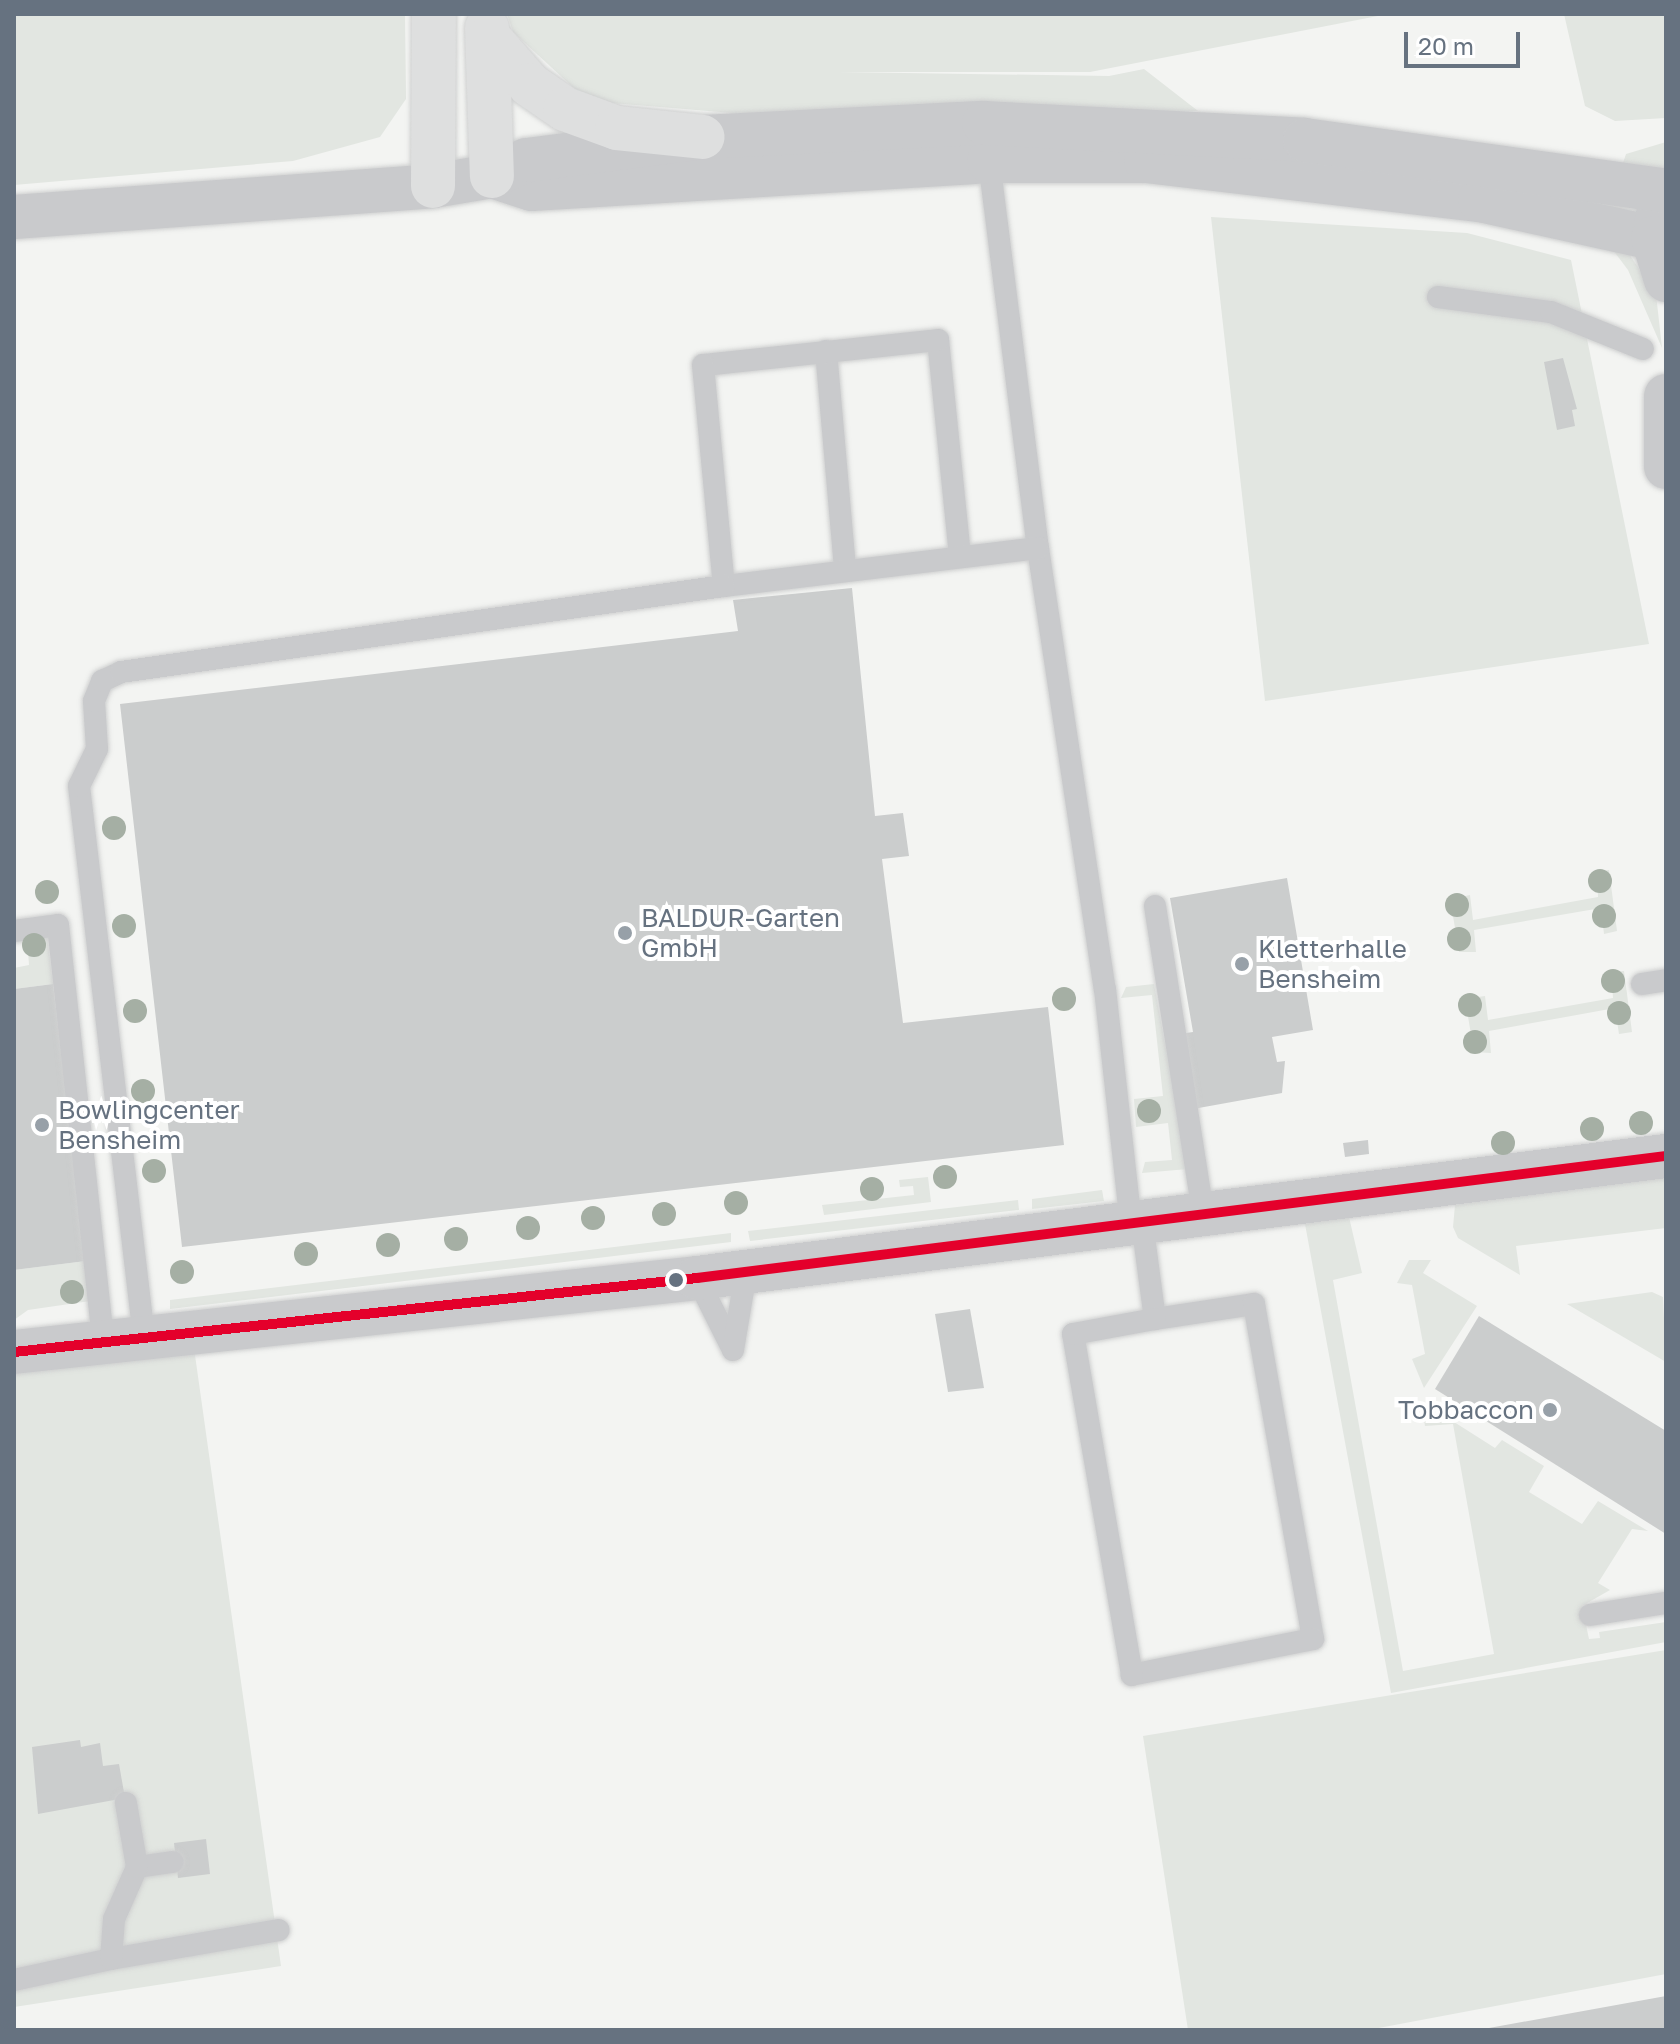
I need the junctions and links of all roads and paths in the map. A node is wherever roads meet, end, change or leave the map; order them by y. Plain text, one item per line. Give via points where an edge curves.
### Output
1 (434, 14) edge
2 (486, 26) edge
3 (703, 137) junction
4 (989, 161) junction
5 (492, 176) junction
6 (433, 186) junction
7 (1666, 192) edge
8 (14, 217) edge
9 (1653, 238) junction
10 (1666, 280) edge
11 (1438, 297) dead end
12 (1643, 349) dead end
13 (826, 351) junction
14 (1666, 396) edge
15 (1666, 467) edge
16 (1038, 548) junction
17 (960, 556) junction
18 (845, 569) junction
19 (724, 586) junction
20 (1155, 906) dead end
21 (14, 931) edge
22 (1666, 980) edge
23 (1642, 984) dead end
24 (1666, 1156) edge
25 (1203, 1213) junction
26 (1137, 1222) junction
27 (746, 1272) junction
28 (697, 1278) junction
29 (1155, 1319) junction
30 (124, 1339) junction
31 (14, 1352) edge
32 (1666, 1603) edge
33 (1590, 1615) dead end
34 (126, 1803) dead end
35 (173, 1862) dead end
36 (137, 1867) junction
37 (279, 1930) dead end
38 (111, 1959) junction
39 (14, 1980) edge

1 - 6 highway
2 - 3 highway via 530,85 565,109 617,128
2 - 5 highway
3 - 5 street via 527,160
3 - 7 street via 984,123 1163,128 1305,140
4 - 5 street via 639,187 532,189
4 - 9 street via 1146,161 1307,176 1495,202
4 - 16 lane
5 - 6 street
6 - 8 street
7 - 9 street
9 - 10 street
11 - 12 lane via 1551,312
13 - 17 lane via 938,340
13 - 18 lane
13 - 19 lane via 703,365
14 - 15 street
16 - 17 lane
16 - 26 lane
17 - 18 lane
18 - 19 lane
19 - 30 lane via 121,672 102,681 94,701 97,749 79,786
20 - 25 lane
21 - 30 lane via 58,925
22 - 23 lane
24 - 25 street
25 - 26 street
26 - 27 street
26 - 29 lane
27 - 28 street
27 - 28 lane via 733,1350
28 - 30 street
29 - 29 lane via 1254,1304 1313,1639 1132,1675 1073,1334
30 - 31 street
32 - 33 lane
34 - 36 lane
35 - 36 lane
36 - 38 lane via 114,1919
37 - 38 lane
38 - 39 lane

